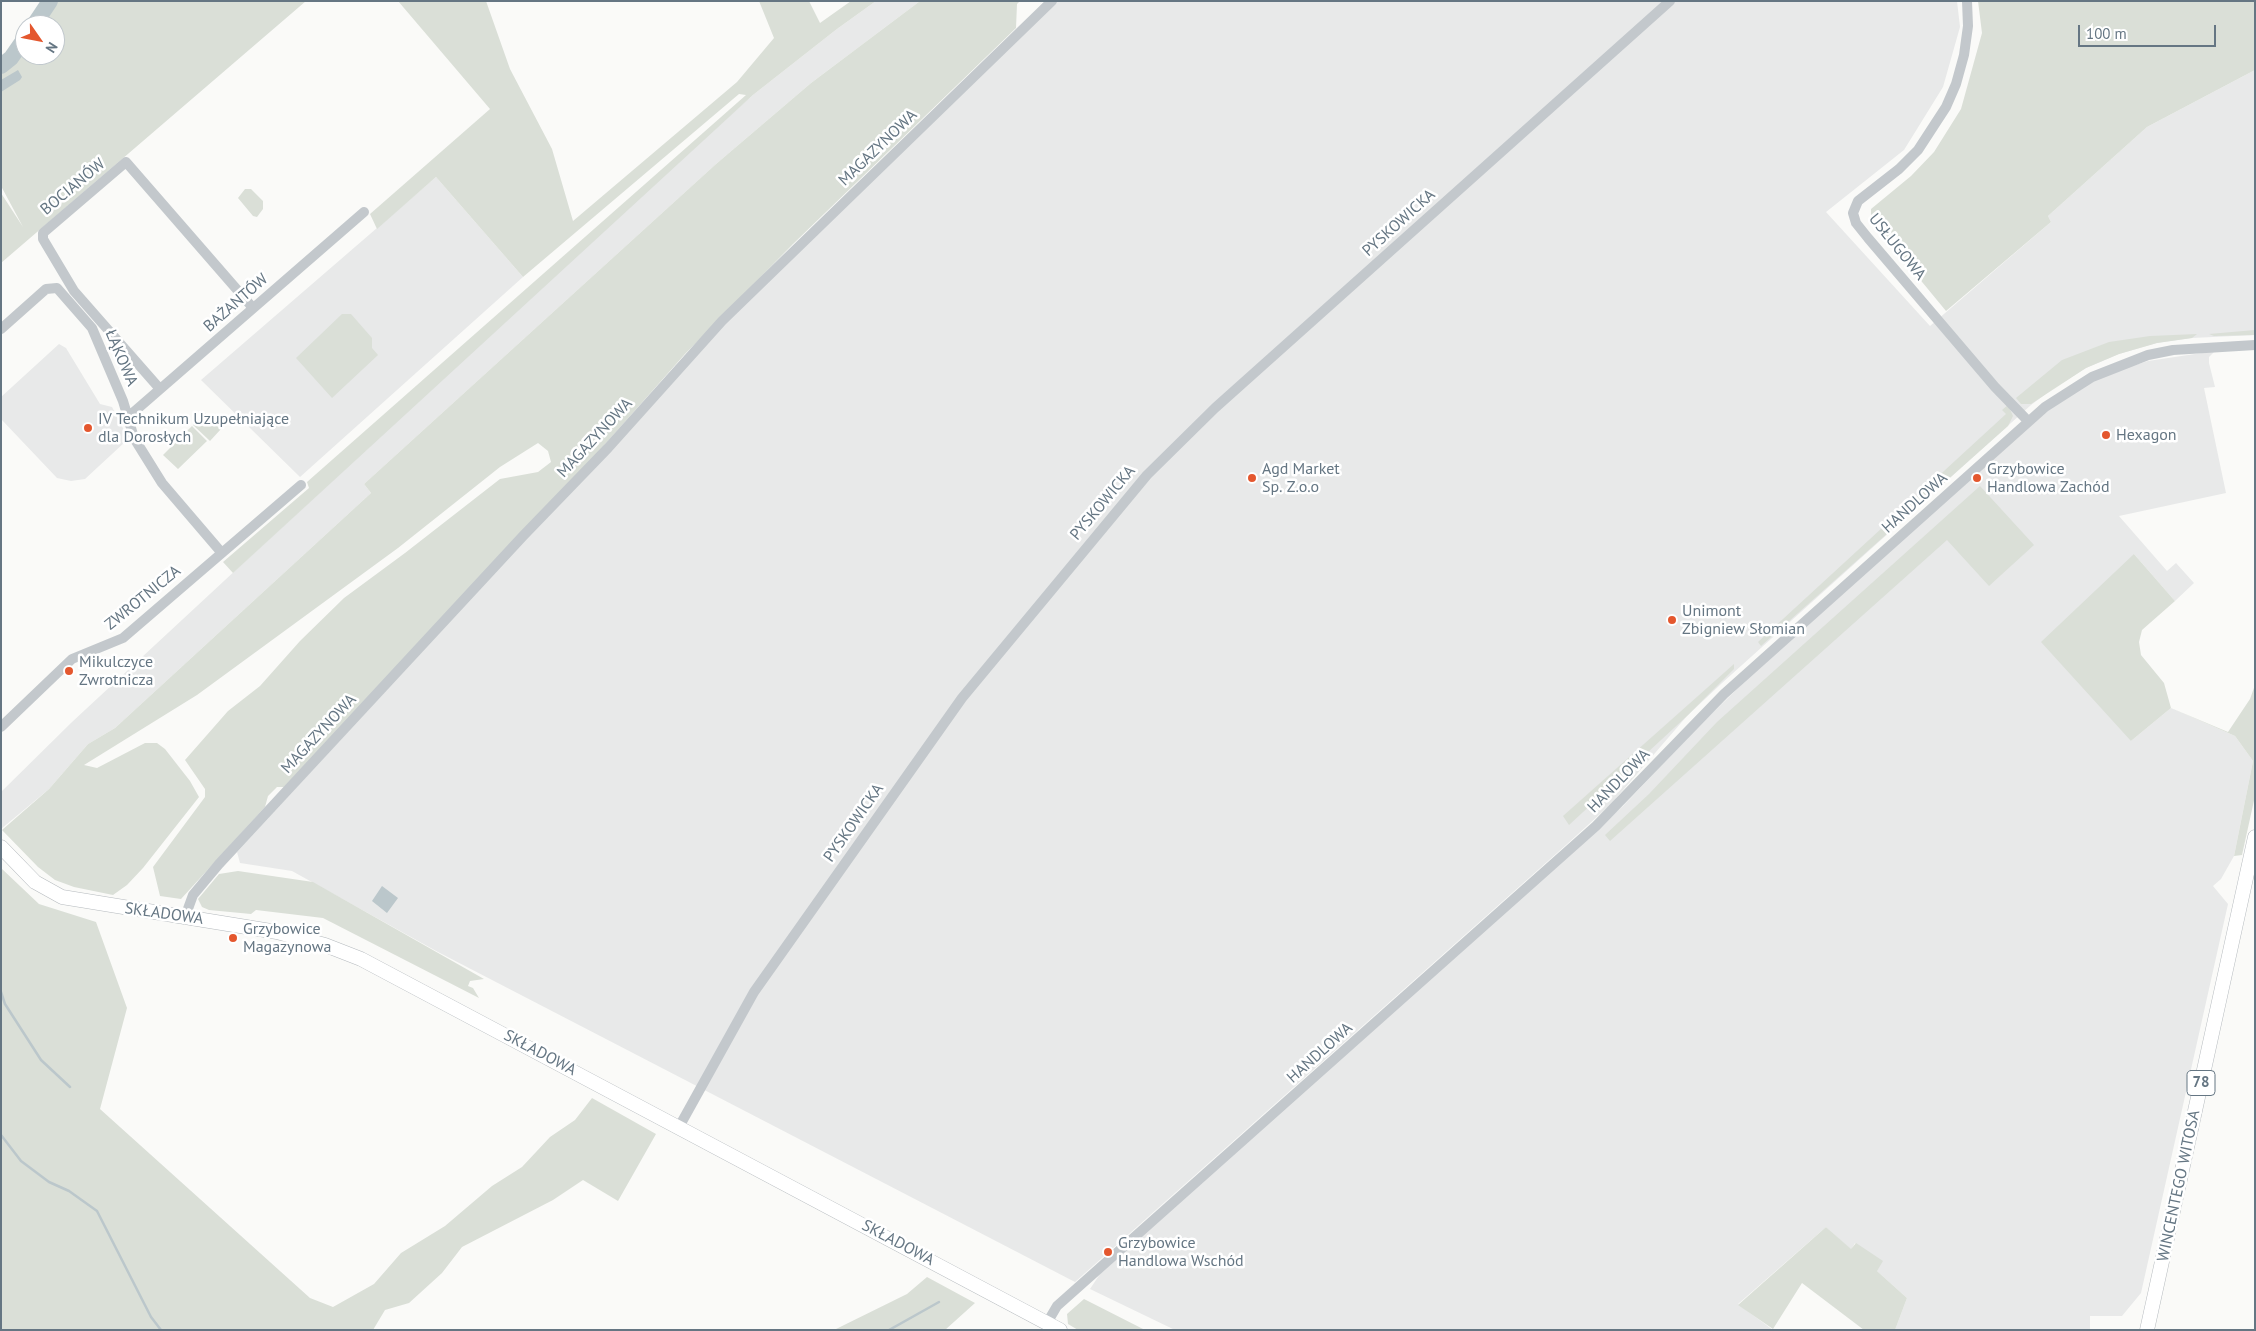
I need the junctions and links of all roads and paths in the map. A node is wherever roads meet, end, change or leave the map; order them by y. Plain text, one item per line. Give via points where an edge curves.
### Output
1 (1052, 1) edge
2 (1670, 1) edge
3 (1967, 1) edge
4 (364, 212) dead end
5 (253, 308) junction
6 (1, 329) edge
7 (2255, 345) edge
8 (160, 389) junction
9 (128, 417) junction
10 (2028, 421) junction
11 (301, 484) dead end
12 (221, 552) junction
13 (1, 727) edge
14 (2255, 837) edge
15 (1, 847) edge
16 (185, 917) junction
17 (679, 1127) junction
18 (1047, 1323) junction
19 (1060, 1330) edge
20 (2147, 1330) edge

1 - 16 street, MAGAZYNOWA via 722,321 608,448 218,864 192,895
2 - 17 street, PYSKOWICKA via 1146,474 962,698 754,992
3 - 10 street, USŁUGOWA via 1968,26 1962,62 1940,119 1914,155 1858,201 1853,212 1856,223 1868,238
4 - 5 street, BAŻANTÓW
5 - 8 street, BAŻANTÓW
5 - 8 street, BOCIANÓW via 126,162 43,232 43,239 74,291
6 - 9 street, ŁĄKOWA via 46,289 57,288 92,328
7 - 10 street, HANDLOWA via 2172,350 2122,364 2083,381
8 - 9 street, BAŻANTÓW
9 - 12 street, ŁĄKOWA via 134,438 162,483
10 - 18 street, HANDLOWA via 1719,699 1591,831 1057,1306
11 - 12 street, ZWROTNICZA
12 - 13 street, ZWROTNICZA via 123,638 72,659
14 - 20 main road, WINCENTEGO WITOSA / 78
15 - 16 main road, SKŁADOWA via 35,882 55,895
16 - 17 main road, SKŁADOWA via 286,934 349,953
17 - 18 main road, SKŁADOWA
18 - 19 main road, SKŁADOWA

